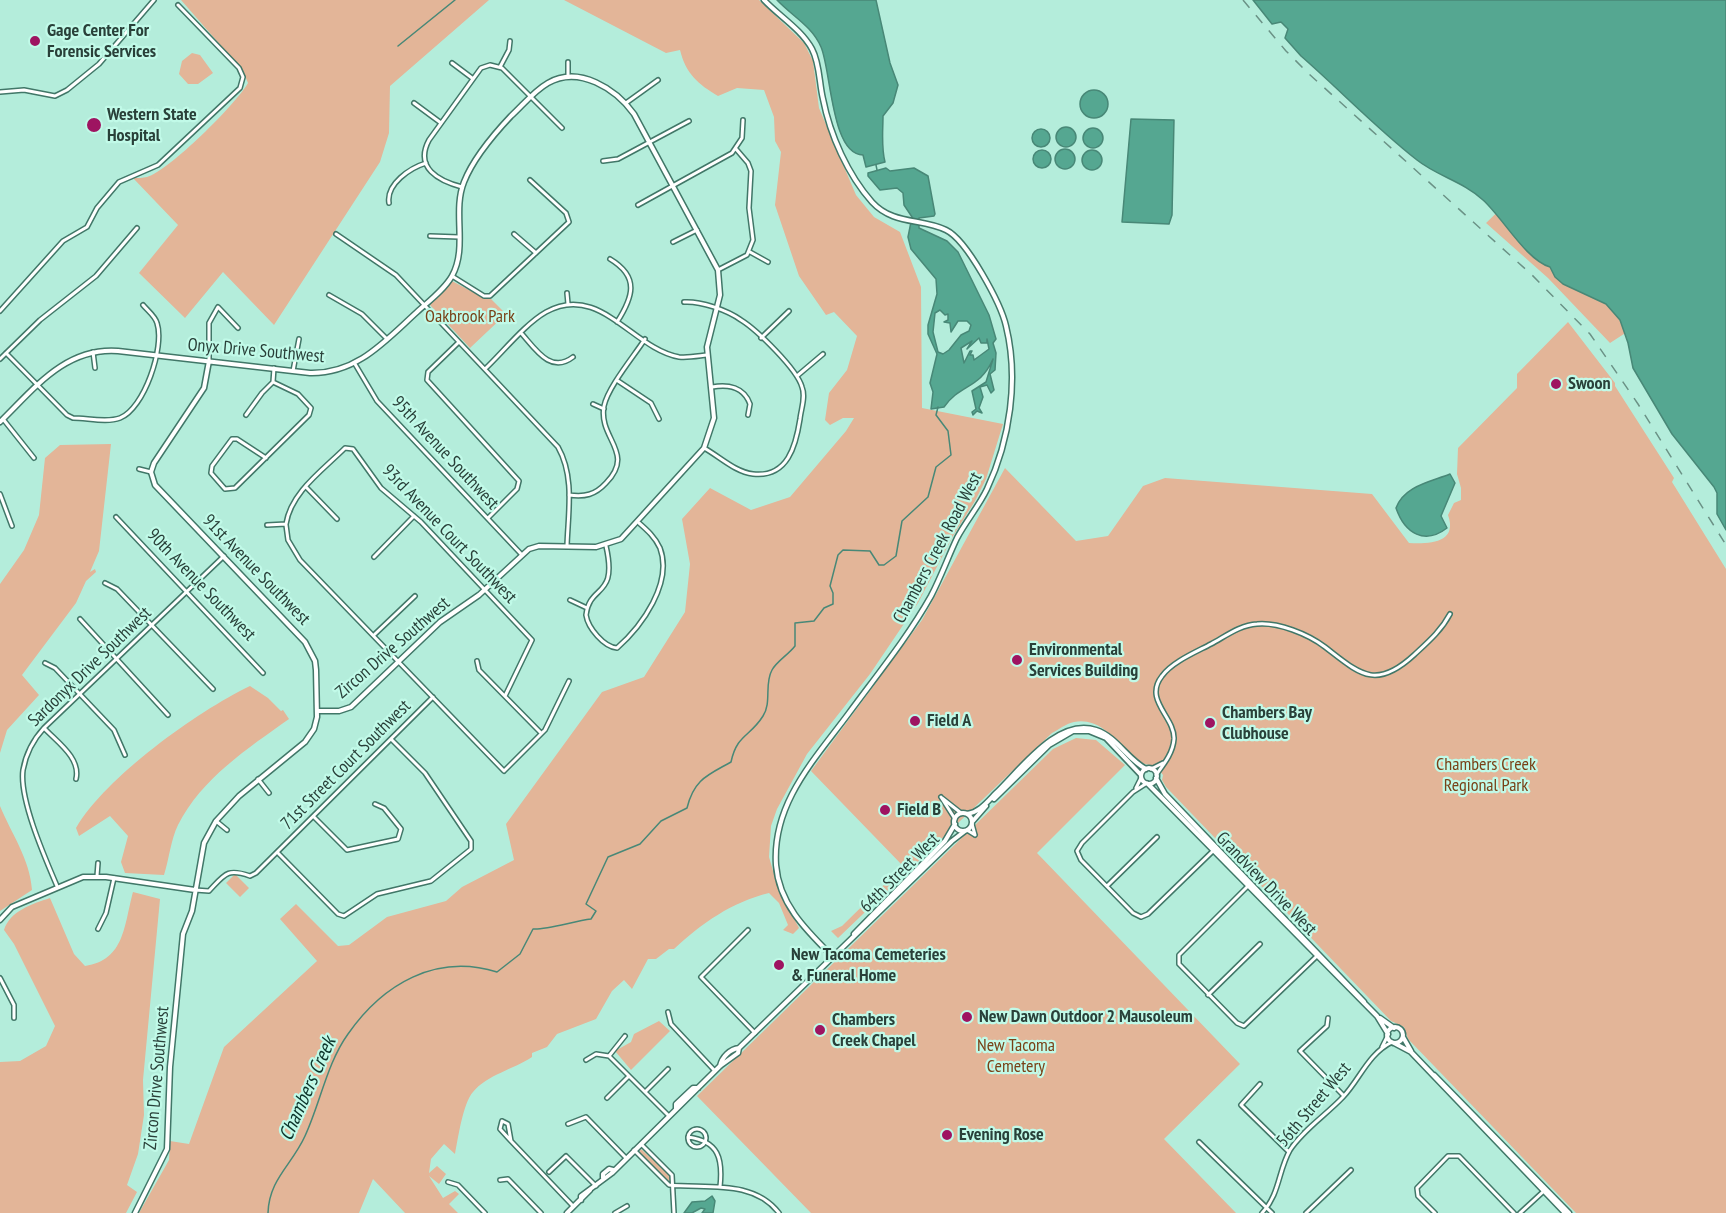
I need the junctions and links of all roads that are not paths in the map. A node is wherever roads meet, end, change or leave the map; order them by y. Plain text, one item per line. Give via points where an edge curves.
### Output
1 (154, 0) edge
2 (764, 0) edge
3 (178, 5) dead end
4 (510, 41) dead end
5 (452, 63) dead end
6 (568, 63) dead end
7 (500, 67) junction
8 (568, 77) junction
9 (472, 78) junction
10 (658, 80) dead end
11 (0, 92) edge
12 (531, 97) junction
13 (414, 103) dead end
14 (626, 103) junction
15 (743, 120) dead end
16 (689, 121) dead end
17 (441, 123) junction
18 (562, 128) dead end
19 (649, 142) junction
20 (736, 149) junction
21 (603, 160) dead end
22 (426, 163) junction
23 (530, 180) dead end
24 (673, 186) junction
25 (462, 187) junction
26 (389, 203) dead end
27 (638, 205) dead end
28 (743, 207) dead end
29 (749, 208) junction
30 (137, 228) dead end
31 (697, 230) junction
32 (336, 234) dead end
33 (514, 234) dead end
34 (430, 236) dead end
35 (459, 237) junction
36 (673, 242) dead end
37 (750, 252) junction
38 (536, 253) junction
39 (610, 259) dead end
40 (768, 262) dead end
41 (718, 270) junction
42 (452, 276) junction
43 (567, 293) dead end
44 (329, 295) dead end
45 (684, 302) dead end
46 (568, 304) junction
47 (143, 305) dead end
48 (425, 305) junction
49 (717, 310) junction
50 (0, 311) edge
51 (789, 311) dead end
52 (617, 322) junction
53 (238, 328) dead end
54 (522, 334) junction
55 (761, 338) junction
56 (299, 339) dead end
57 (388, 339) junction
58 (645, 339) junction
59 (459, 342) junction
60 (93, 352) junction
61 (6, 353) junction
62 (823, 354) dead end
63 (707, 355) junction
64 (156, 356) junction
65 (573, 357) dead end
66 (0, 359) edge
67 (209, 361) junction
68 (355, 364) junction
69 (95, 368) dead end
70 (274, 368) junction
71 (485, 369) junction
72 (293, 371) junction
73 (797, 376) junction
74 (618, 381) junction
75 (273, 382) junction
76 (38, 385) junction
77 (712, 387) junction
78 (593, 404) dead end
79 (604, 409) junction
80 (246, 415) dead end
81 (748, 415) dead end
82 (659, 419) dead end
83 (2, 421) edge
84 (704, 448) junction
85 (34, 458) dead end
86 (266, 458) junction
87 (139, 469) dead end
88 (151, 472) junction
89 (306, 487) junction
90 (0, 495) edge
91 (569, 495) junction
92 (414, 516) junction
93 (116, 517) dead end
94 (488, 518) junction
95 (337, 519) dead end
96 (639, 522) junction
97 (286, 524) junction
98 (267, 525) dead end
99 (12, 526) dead end
100 (567, 546) junction
101 (606, 546) junction
102 (522, 555) junction
103 (224, 556) junction
104 (374, 556) dead end
105 (105, 583) dead end
106 (485, 590) junction
107 (188, 591) junction
108 (415, 596) dead end
109 (570, 600) dead end
110 (587, 608) junction
111 (1450, 614) dead end
112 (80, 619) dead end
113 (152, 626) junction
114 (375, 634) junction
115 (117, 660) junction
116 (399, 661) junction
117 (477, 661) dead end
118 (45, 663) dead end
119 (263, 673) dead end
120 (569, 681) dead end
121 (213, 689) dead end
122 (80, 694) junction
123 (504, 696) junction
124 (433, 697) junction
125 (318, 711) junction
126 (168, 715) dead end
127 (44, 728) junction
128 (1078, 729) junction
129 (542, 733) junction
130 (392, 740) junction
131 (125, 755) dead end
132 (1165, 762) junction
133 (1149, 769) junction
134 (1156, 776) junction
135 (1141, 777) junction
136 (76, 779) dead end
137 (258, 779) junction
138 (1147, 784) junction
139 (1133, 792) junction
140 (269, 793) dead end
141 (375, 804) dead end
142 (961, 813) junction
143 (967, 814) junction
144 (314, 817) junction
145 (216, 821) junction
146 (955, 822) junction
147 (972, 823) junction
148 (226, 830) dead end
149 (966, 831) junction
150 (1157, 837) dead end
151 (1215, 848) junction
152 (278, 853) junction
153 (98, 863) dead end
154 (97, 876) junction
155 (114, 878) junction
156 (1250, 885) junction
157 (57, 886) junction
158 (1107, 886) junction
159 (195, 890) junction
160 (0, 920) edge
161 (98, 929) dead end
162 (748, 930) dead end
163 (853, 934) junction
164 (1260, 944) dead end
165 (1318, 955) junction
166 (832, 956) junction
167 (0, 978) edge
168 (1208, 994) junction
169 (668, 1012) dead end
170 (1377, 1016) junction
171 (14, 1018) dead end
172 (1328, 1018) dead end
173 (1394, 1028) junction
174 (754, 1033) junction
175 (1388, 1034) junction
176 (624, 1036) dead end
177 (1403, 1036) junction
178 (1393, 1043) junction
179 (1380, 1050) junction
180 (1411, 1052) junction
181 (609, 1056) junction
182 (586, 1060) dead end
183 (668, 1069) dead end
184 (715, 1071) junction
185 (629, 1076) junction
186 (1260, 1084) dead end
187 (645, 1092) junction
188 (1344, 1096) junction
189 (607, 1098) dead end
190 (669, 1116) junction
191 (568, 1125) dead end
192 (688, 1137) junction
193 (705, 1140) junction
194 (511, 1141) junction
195 (1199, 1142) dead end
196 (641, 1143) junction
197 (634, 1150) junction
198 (1289, 1152) junction
199 (626, 1158) junction
200 (1352, 1170) dead end
201 (549, 1172) dead end
202 (500, 1180) dead end
203 (448, 1182) dead end
204 (674, 1185) junction
205 (596, 1186) junction
206 (720, 1187) junction
207 (1544, 1190) junction
208 (573, 1206) junction
209 (627, 1206) dead end
210 (1266, 1209) junction
211 (135, 1213) edge
212 (485, 1213) edge
213 (541, 1213) edge
214 (567, 1213) edge
215 (615, 1213) edge
216 (674, 1213) edge
217 (779, 1213) edge
218 (1262, 1213) edge
219 (1272, 1213) edge
220 (1306, 1213) edge
221 (1435, 1213) edge
222 (1514, 1213) edge
223 (1520, 1213) edge
224 (1567, 1213) edge

1 - 11 street via 99,64 67,90 55,96 24,90
2 - 166 street, Chambers Creek Road West via 812,49 826,115 861,188 885,213 943,229 958,239 999,305 1008,337 1012,380 1011,408 991,480 961,531 933,592 901,642 808,765 781,823 776,852 780,887 797,920
3 - 50 street via 239,68 243,78 240,88 158,165 119,182 87,227 63,242
4 - 7 street
5 - 9 street
6 - 8 street
7 - 9 street via 487,65
7 - 12 street
8 - 12 street via 549,82
8 - 14 street via 605,87
9 - 17 street
10 - 14 street
12 - 18 street
12 - 25 street via 498,130
13 - 17 street
14 - 19 street
15 - 20 street
16 - 19 street
17 - 22 street via 427,143
19 - 21 street via 618,159
19 - 24 street
20 - 24 street
20 - 29 street via 751,171
22 - 25 street via 436,178
22 - 26 street via 404,173 391,192
23 - 38 street via 569,219
24 - 27 street
24 - 31 street
25 - 35 street
28 - 29 street
29 - 37 street via 754,234
30 - 61 street via 96,276
31 - 36 street
31 - 41 street
32 - 48 street via 396,275
33 - 38 street
34 - 35 street
35 - 42 street via 458,262
37 - 40 street
37 - 41 street
38 - 42 street via 488,296
39 - 52 street via 626,273 631,284 631,297
41 - 49 street via 721,286
42 - 48 street, Onyx Drive Southwest
43 - 46 street
44 - 57 street via 362,314
45 - 49 street
46 - 52 street via 591,307
46 - 54 street via 547,312
47 - 64 street via 157,323
48 - 57 street, Onyx Drive Southwest
48 - 59 street
49 - 55 street via 739,318
49 - 63 street
51 - 55 street
52 - 58 street
53 - 67 street via 219,308 209,322
54 - 65 street via 550,362 560,364
54 - 71 street
55 - 73 street
56 - 72 street
57 - 68 street, Onyx Drive Southwest
58 - 63 street via 680,357
58 - 74 street
59 - 71 street
59 - 94 street via 426,377 519,481 517,489
60 - 64 street, Onyx Drive Southwest
60 - 69 street
60 - 76 street, Onyx Drive Southwest via 64,363
61 - 66 street
61 - 76 street
62 - 73 street
63 - 77 street
64 - 67 street, Onyx Drive Southwest
64 - 76 street via 151,378 129,412 116,419 70,417
67 - 70 street, Onyx Drive Southwest
67 - 88 street via 204,388
68 - 72 street, Onyx Drive Southwest via 329,372
68 - 94 street, 95th Avenue Southwest via 377,401
70 - 72 street, Onyx Drive Southwest
70 - 75 street
71 - 91 street via 558,447 567,466
73 - 84 street via 804,392 796,442 789,459 781,466 750,474
74 - 79 street
74 - 82 street via 651,403
75 - 80 street
75 - 86 street via 298,394 311,408 309,415
76 - 83 street, Onyx Drive Southwest
77 - 81 street via 725,385 743,393 750,404
77 - 84 street via 714,418
78 - 79 street
79 - 91 street via 606,429 618,457 617,470 591,495
83 - 85 street
84 - 96 street
86 - 86 street via 233,489 225,489 211,473 231,439
87 - 88 street
88 - 103 street, 91st Avenue Southwest via 155,485
89 - 92 street, 93rd Avenue Court Southwest via 348,447 362,459 381,488
89 - 95 street
89 - 97 street via 291,506
90 - 99 street
91 - 100 street
92 - 104 street
92 - 106 street, 93rd Avenue Court Southwest
93 - 107 street, 90th Avenue Southwest
94 - 102 street, 95th Avenue Southwest
96 - 101 street via 621,539
96 - 110 street via 658,544 663,567 651,607 617,648 607,645 589,625
97 - 98 street
97 - 114 street via 295,554
100 - 101 street, Zircon Drive Southwest
100 - 102 street, Zircon Drive Southwest via 539,546
101 - 110 street via 609,579
102 - 106 street, Zircon Drive Southwest
103 - 107 street, Sardonyx Drive Southwest
103 - 125 street, 91st Avenue Southwest via 308,645 315,661
105 - 113 street via 117,589
106 - 116 street, Zircon Drive Southwest via 440,622
106 - 123 street, 93rd Avenue Court Southwest via 532,640
107 - 113 street, Sardonyx Drive Southwest
107 - 119 street, 90th Avenue Southwest
108 - 114 street
109 - 110 street
111 - 132 street via 1436,634 1404,664 1378,675 1360,673 1317,641 1283,628 1258,623 1235,631 1170,669 1160,679 1157,701 1174,736
112 - 115 street
113 - 115 street, Sardonyx Drive Southwest
113 - 121 street
114 - 116 street
115 - 122 street, Sardonyx Drive Southwest
115 - 126 street
116 - 124 street
116 - 125 street, Zircon Drive Southwest via 351,707
117 - 123 street via 480,670
118 - 122 street
120 - 129 street
122 - 127 street, Sardonyx Drive Southwest
122 - 131 street via 114,729
123 - 129 street
124 - 129 street via 504,771
124 - 130 street, 71st Street Court Southwest
125 - 137 street, Zircon Drive Southwest via 314,729 305,742
127 - 136 street via 73,759
127 - 157 street, Sardonyx Drive Southwest via 28,754 23,780 40,848
128 - 133 street via 1089,728 1107,736 1134,762
128 - 135 street via 1106,738
128 - 143 street via 1056,736 983,806
128 - 147 street via 1049,745
130 - 144 street, 71st Street Court Southwest
130 - 152 street via 424,773 472,844 469,851 431,881 377,894 344,916
132 - 133 street
132 - 134 street
133 - 134 street, Grandview Drive West
133 - 135 street
134 - 138 street
134 - 151 street, Grandview Drive West via 1165,794
135 - 138 street, Grandview Drive West
135 - 139 street
137 - 140 street
137 - 145 street, Zircon Drive Southwest
138 - 139 street
138 - 151 street, Grandview Drive West
139 - 158 street via 1077,851
141 - 144 street via 384,808 401,829 400,837 348,850
142 - 143 street
142 - 146 street
142 - 146 street via 941,797
143 - 147 street
144 - 152 street, 71st Street Court Southwest
145 - 148 street
145 - 159 street, Zircon Drive Southwest via 204,843
146 - 149 street via 958,829
146 - 163 street, 64th Street West via 945,841
147 - 149 street
147 - 149 street via 975,835
149 - 163 street, 64th Street West
150 - 158 street
151 - 156 street, Grandview Drive West
151 - 158 street via 1151,912 1140,917
152 - 159 street, 71st Street Court Southwest via 254,874 230,871 209,891
153 - 154 street
154 - 155 street
154 - 157 street
155 - 159 street
155 - 161 street
156 - 165 street, Grandview Drive West
156 - 168 street via 1178,959
157 - 160 street via 12,907
159 - 211 street, Zircon Drive Southwest via 183,934 167,1149
162 - 174 street via 701,977
163 - 166 street, 64th Street West
164 - 168 street
165 - 168 street via 1244,1026
165 - 170 street, Grandview Drive West
166 - 174 street
167 - 171 street via 14,1005
169 - 184 street via 671,1024
170 - 173 street, Grandview Drive West
170 - 175 street, Grandview Drive West
172 - 188 street via 1327,1026 1300,1052
173 - 175 street
173 - 177 street via 1400,1029
174 - 184 street via 738,1053
175 - 178 street
175 - 179 street, 56th Street West
176 - 181 street
177 - 178 street
177 - 180 street
178 - 179 street, 56th Street West
178 - 180 street
179 - 188 street, 56th Street West
180 - 207 street
181 - 182 street via 596,1054
181 - 185 street
183 - 187 street
184 - 190 street
185 - 187 street
185 - 189 street
186 - 198 street via 1241,1105
187 - 190 street
188 - 198 street, 56th Street West
190 - 196 street
191 - 199 street via 586,1117
192 - 193 street
192 - 193 street via 691,1145 697,1147
192 - 193 street via 698,1129 705,1134
193 - 206 street via 719,1158
194 - 194 street via 507,1124 502,1120 500,1129
194 - 208 street
195 - 210 street
196 - 197 street
196 - 204 street via 672,1176
197 - 199 street
197 - 204 street via 667,1184
198 - 210 street, 56th Street West via 1278,1190
199 - 205 street
200 - 220 street
201 - 205 street via 566,1156
202 - 213 street via 508,1179
203 - 212 street via 458,1185
204 - 206 street
204 - 216 street
205 - 208 street
206 - 217 street via 750,1191 767,1200
207 - 223 street
207 - 224 street
208 - 214 street
209 - 215 street
210 - 218 street, 56th Street West
210 - 219 street
221 - 222 street via 1418,1196 1417,1188 1453,1154

